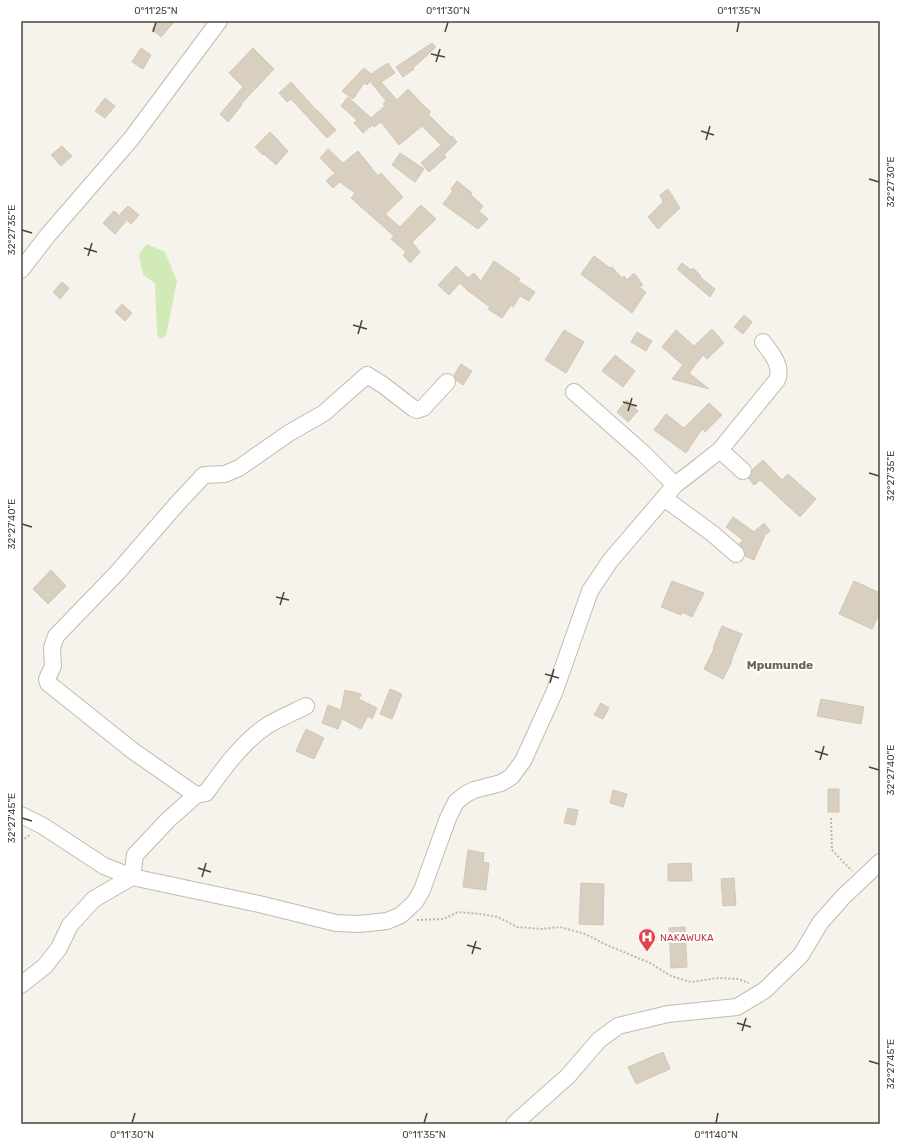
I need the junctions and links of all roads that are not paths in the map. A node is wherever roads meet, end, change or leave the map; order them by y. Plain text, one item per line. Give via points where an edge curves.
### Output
1 (219, 21) edge
2 (21, 270) edge
3 (763, 342) dead end
4 (447, 382) dead end
5 (574, 392) dead end
6 (720, 450) junction
7 (742, 471) dead end
8 (675, 485) junction
9 (664, 498) junction
10 (736, 554) dead end
11 (306, 706) dead end
12 (196, 795) junction
13 (21, 814) edge
14 (880, 862) edge
15 (132, 877) junction
16 (21, 985) edge
17 (514, 1124) edge

1 - 2 street via 132,139 48,235
3 - 6 street via 775,358 779,374 777,380
4 - 12 street via 423,408 417,410 367,375 324,413 289,433 239,468 225,474 204,475 117,573 56,636 52,648 53,666 47,679 48,683 133,751
5 - 8 street
6 - 7 street
6 - 8 street
8 - 9 street
9 - 10 street
9 - 15 street via 610,561 590,591 554,693 523,761 511,777 501,783 474,790 456,802 422,890 415,902 401,915 387,921 336,923
11 - 12 street via 267,726 242,747 206,793
12 - 15 street via 135,855
13 - 15 street via 104,866
14 - 17 street via 843,897 820,923 801,955 765,990 737,1008 668,1014 618,1026 599,1040 568,1076
15 - 16 street via 94,899 70,925 59,948 45,966

